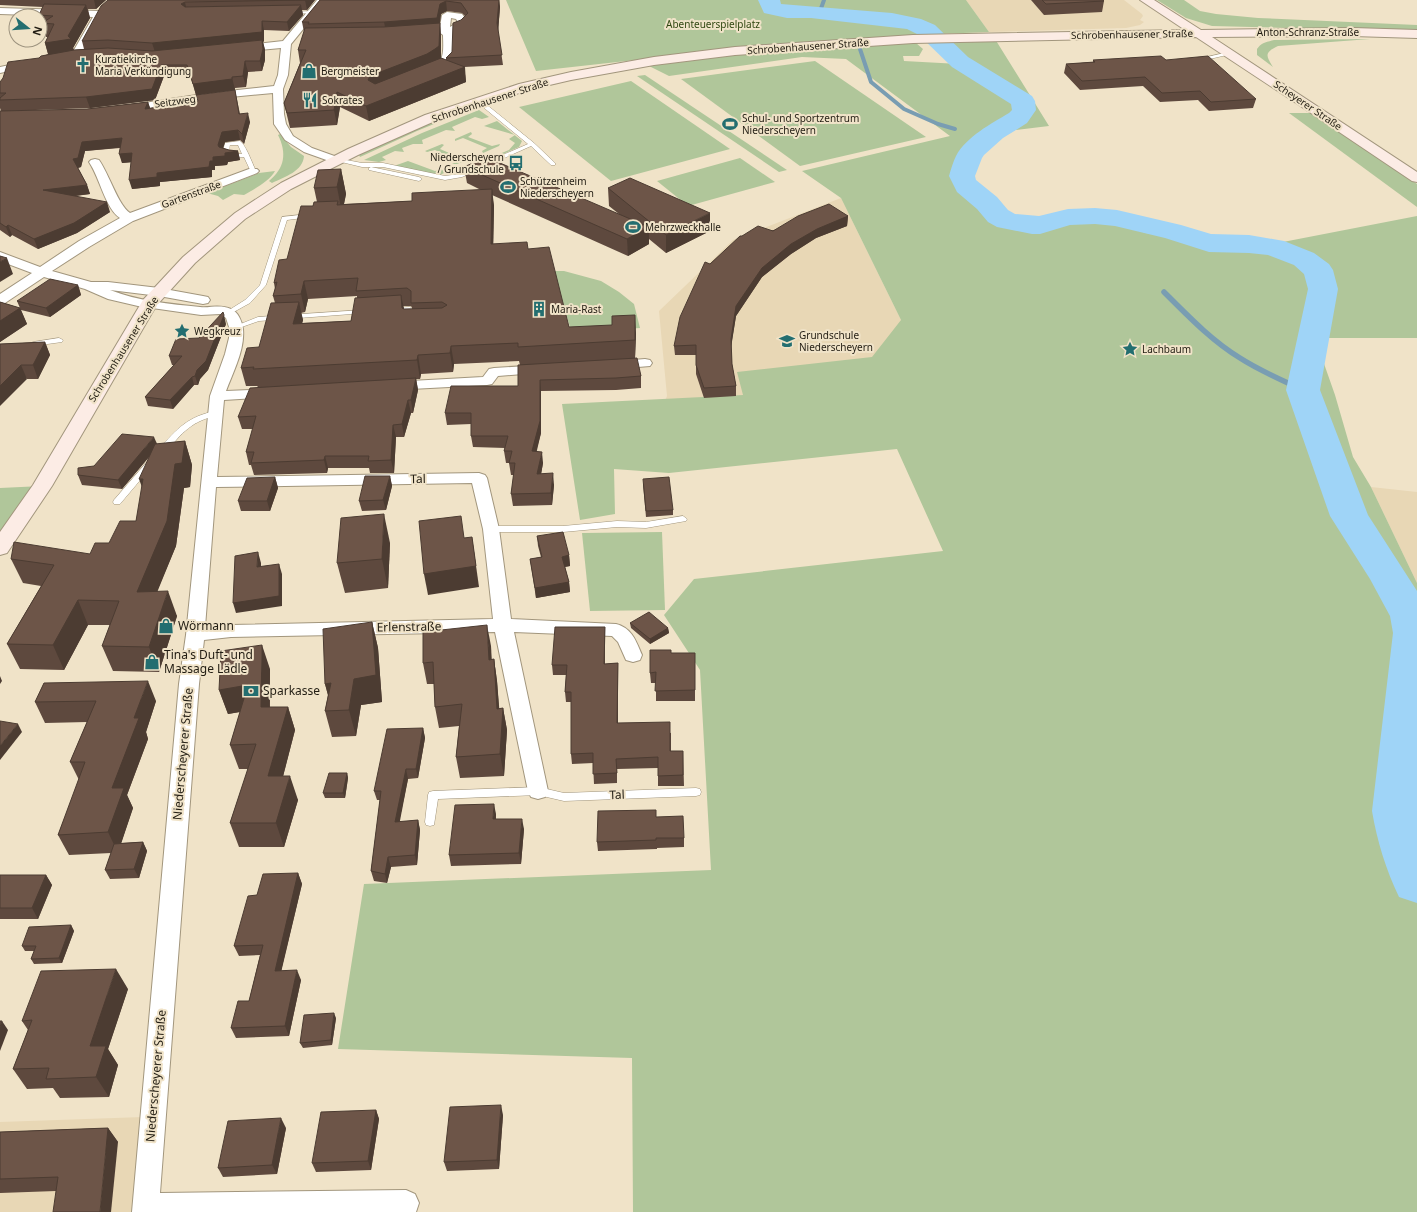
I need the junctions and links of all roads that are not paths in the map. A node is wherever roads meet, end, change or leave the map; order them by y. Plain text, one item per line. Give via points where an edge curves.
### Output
1 (322, 0) edge
2 (1150, 2) edge
3 (108, 5) edge
4 (0, 10) edge
5 (313, 12) junction
6 (283, 13) edge
7 (99, 14) junction
8 (443, 32) junction
9 (1276, 32) junction
10 (1128, 34) junction
11 (1198, 34) junction
12 (1417, 34) edge
13 (308, 38) edge
14 (289, 41) junction
15 (1237, 49) junction
16 (227, 50) edge
17 (70, 57) edge
18 (40, 62) edge
19 (1191, 62) edge
20 (0, 70) edge
21 (422, 76) edge
22 (278, 89) junction
23 (477, 102) junction
24 (110, 111) edge
25 (532, 144) junction
26 (246, 155) dead end
27 (336, 160) junction
28 (95, 162) dead end
29 (553, 164) dead end
30 (253, 171) joint
31 (1417, 178) edge
32 (319, 216) edge
33 (129, 218) junction
34 (0, 256) edge
35 (42, 272) junction
36 (154, 298) junction
37 (0, 300) edge
38 (387, 311) edge
39 (372, 312) edge
40 (227, 316) junction
41 (416, 325) edge
42 (59, 340) dead end
43 (22, 346) edge
44 (645, 363) dead end
45 (597, 366) edge
46 (557, 368) edge
47 (375, 387) edge
48 (288, 392) edge
49 (217, 405) junction
50 (208, 482) junction
51 (117, 502) dead end
52 (683, 519) dead end
53 (491, 529) junction
54 (0, 548) edge
55 (502, 625) junction
56 (195, 635) junction
57 (633, 655) dead end
58 (538, 790) junction
59 (696, 792) dead end
60 (430, 822) dead end
61 (406, 1203) dead end
62 (145, 1211) edge

1 - 5 street
2 - 10 main road via 1150,21
2 - 11 main road, Scheyerer Straße
3 - 7 street
4 - 7 street
5 - 6 lane
5 - 14 street
7 - 17 street via 83,52
8 - 8 street via 458,27 463,22 459,16 446,11
8 - 21 street via 447,62 436,71
9 - 11 main road, Anton-Schranz-Straße
9 - 12 main road, Anton-Schranz-Straße
9 - 15 main road via 1255,36
10 - 11 main road, Schrobenhausener Straße
10 - 23 main road, Schrobenhausener Straße via 913,39 743,50 607,68 547,81
11 - 15 main road, Scheyerer Straße
13 - 14 street
14 - 16 street
14 - 22 street
15 - 19 lane
15 - 31 main road, Scheyerer Straße via 1248,66
18 - 20 street
22 - 24 street, Seitzweg
22 - 27 street via 280,124 286,134 308,150
23 - 25 lane
23 - 27 main road, Schrobenhausener Straße via 430,118
25 - 27 lane via 534,148 530,151 455,183 439,184
25 - 29 lane
26 - 30 lane
27 - 36 main road, Schrobenhausener Straße via 286,186 240,216 189,260
28 - 33 street via 118,209
30 - 33 street, Gartenstraße
32 - 40 lane via 284,218 263,285 246,303
33 - 35 street, Gartenstraße
34 - 35 street
35 - 36 street via 118,297
35 - 37 street, Gartenstraße
36 - 40 street
36 - 54 main road, Schrobenhausener Straße via 42,486
38 - 41 lane via 410,309 409,325
39 - 40 lane via 258,320
40 - 49 street, Niederscheyerer Straße via 236,338
42 - 43 lane
44 - 45 street
46 - 47 street via 494,372 487,381
48 - 49 street
49 - 50 street, Niederscheyerer Straße
49 - 51 lane via 188,422
50 - 53 street, Tal via 479,478
50 - 56 street, Niederscheyerer Straße
52 - 53 lane via 646,525
53 - 55 street, Tal
55 - 56 street, Erlenstraße via 231,631
55 - 57 street via 616,630 622,633
55 - 58 street, Tal
56 - 62 street, Niederscheyerer Straße
58 - 59 lane, Tal via 564,797
58 - 60 lane, Tal via 433,795
61 - 62 street via 161,1206

